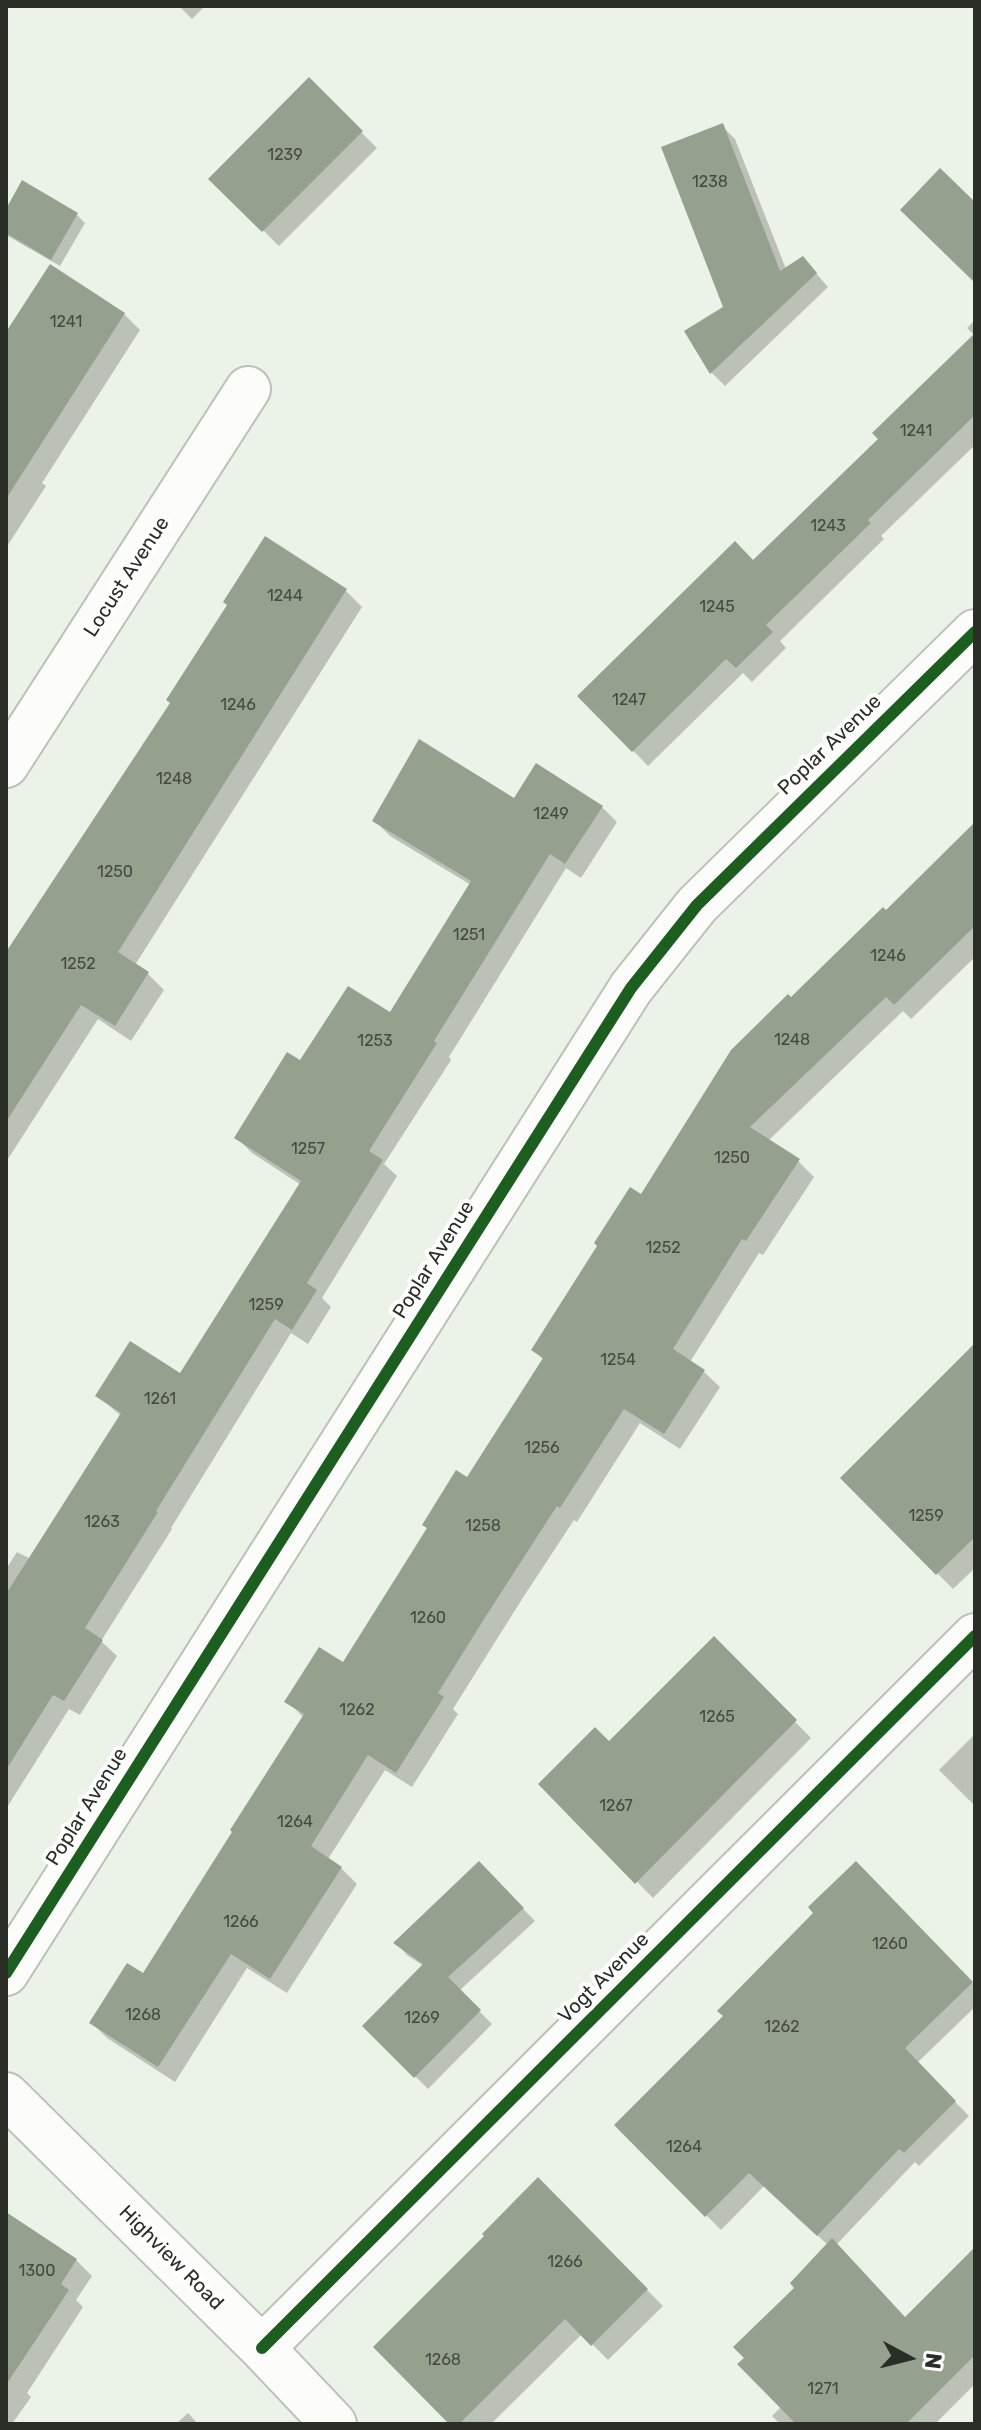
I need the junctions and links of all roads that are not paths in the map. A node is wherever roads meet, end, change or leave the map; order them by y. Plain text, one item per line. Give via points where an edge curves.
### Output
1 (248, 389) dead end
2 (975, 632) edge
3 (6, 765) edge
4 (975, 1636) edge
5 (6, 1973) edge
6 (6, 2095) edge
7 (262, 2348) junction
8 (334, 2424) edge

1 - 3 street, Locust Avenue
2 - 5 street, Poplar Avenue via 697,905 631,988
4 - 7 street, Vogt Avenue
6 - 7 street, Highview Road
7 - 8 street, Highview Road

